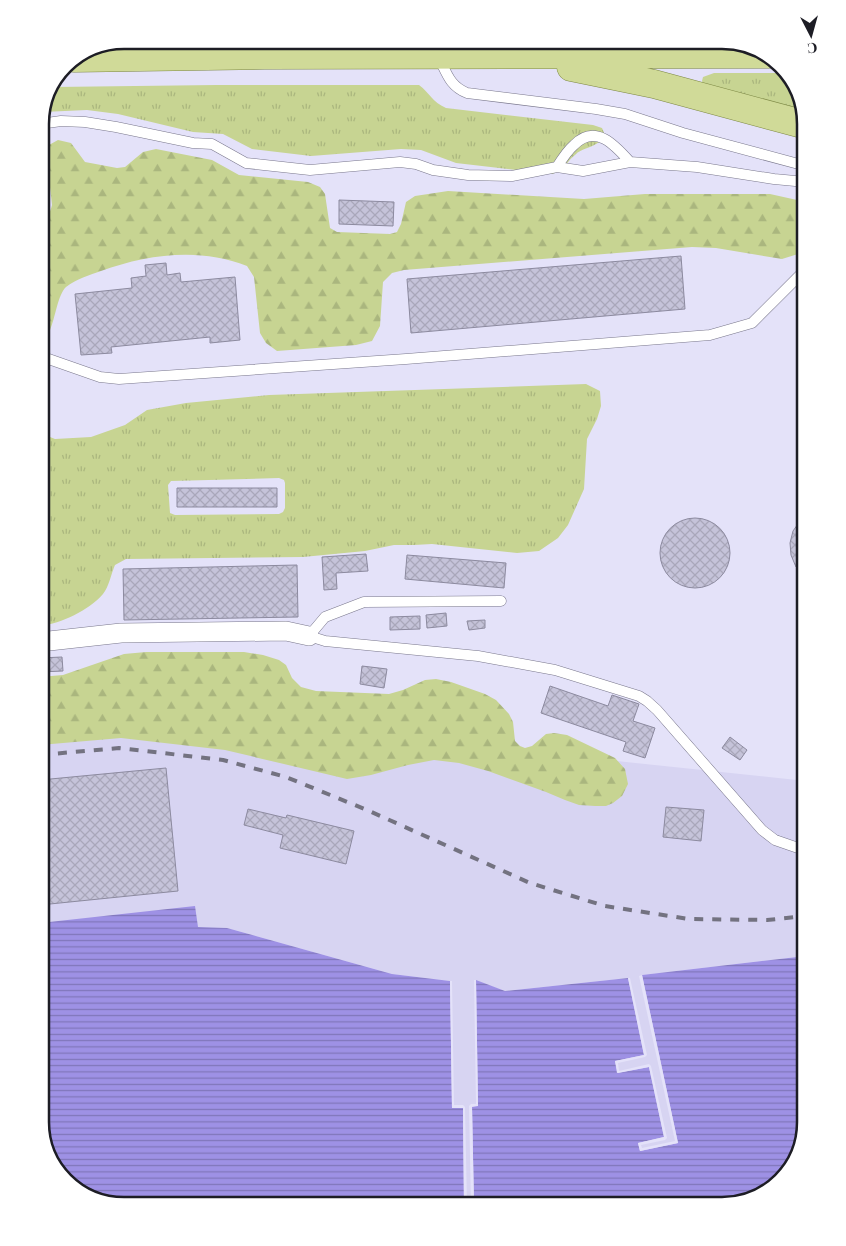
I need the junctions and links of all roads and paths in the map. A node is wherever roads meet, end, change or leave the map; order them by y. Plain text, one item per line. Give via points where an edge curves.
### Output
1 (749, 54) edge
2 (438, 55) junction
3 (514, 55) junction
4 (89, 58) edge
5 (49, 123) edge
6 (797, 123) edge
7 (630, 162) junction
8 (797, 164) edge
9 (556, 167) junction
10 (797, 181) edge
11 (797, 278) edge
12 (49, 359) edge
13 (501, 601) dead end
14 (309, 636) junction
15 (49, 641) edge
16 (797, 848) edge

1 - 3 main road
2 - 3 main road
2 - 4 main road
2 - 8 lane via 452,84 467,92 625,114
3 - 6 main road via 654,84
5 - 9 lane via 85,122 212,144 246,163 310,170 400,162 468,175 512,176
7 - 9 lane via 583,171
7 - 9 lane via 615,144 596,136 586,137 575,144
7 - 10 lane via 697,167
11 - 12 lane via 752,323 710,335 118,379 100,377
13 - 14 lane via 364,602 326,617
14 - 15 street via 286,631 121,633
14 - 16 lane via 325,641 478,656 555,670 639,696 657,710 762,830 775,840

